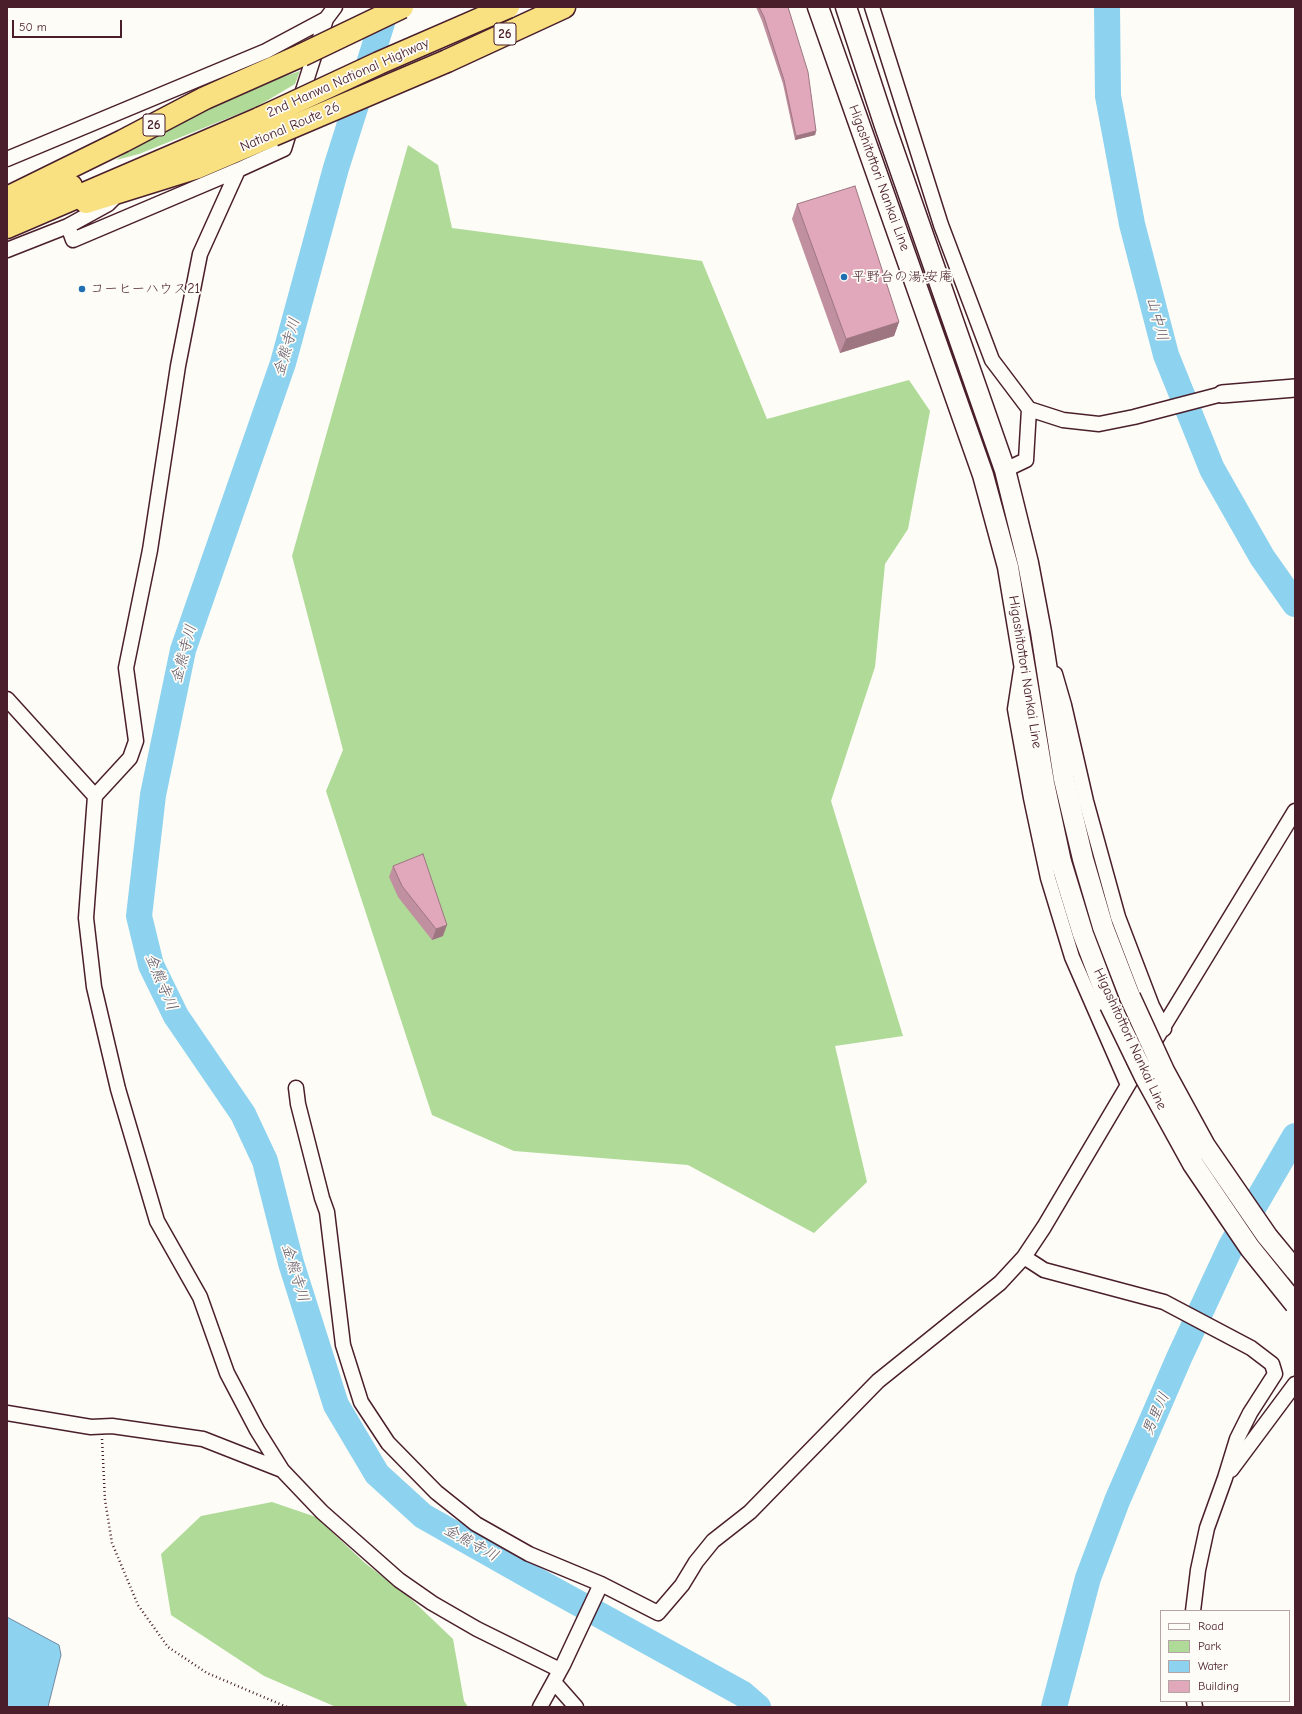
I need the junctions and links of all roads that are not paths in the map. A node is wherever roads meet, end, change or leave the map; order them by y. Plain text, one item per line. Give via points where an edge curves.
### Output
1 (335, 7) edge
2 (402, 7) edge
3 (508, 7) edge
4 (564, 7) edge
5 (818, 7) edge
6 (846, 7) edge
7 (872, 7) edge
8 (326, 19) junction
9 (267, 126) junction
10 (188, 148) junction
11 (7, 159) edge
12 (238, 170) junction
13 (120, 191) junction
14 (10, 196) edge
15 (68, 226) junction
16 (7, 227) edge
17 (7, 250) edge
18 (1295, 388) edge
19 (1222, 394) joint
20 (1029, 409) junction
21 (1005, 470) junction
22 (1041, 632) junction
23 (1023, 658) junction
24 (7, 699) edge
25 (95, 796) junction
26 (1295, 811) edge
27 (1164, 1029) junction
28 (1128, 1085) junction
29 (296, 1088) dead end
30 (1024, 1257) junction
31 (1295, 1270) edge
32 (1295, 1304) edge
33 (1295, 1384) edge
34 (7, 1413) edge
35 (282, 1470) junction
36 (1225, 1478) junction
37 (599, 1589) junction
38 (1193, 1610) edge
39 (559, 1672) junction
40 (540, 1707) edge
41 (576, 1707) edge

1 - 8 street
2 - 14 highway, 26, bridge via 205,98
3 - 9 highway, 2nd Hanwa National Highway / 26, bridge via 379,63
4 - 9 highway, National Route 26 / 26, bridge via 447,61
5 - 23 main road, Higashitottori Nankai Line via 983,476 1008,567
6 - 21 main road, Higashitottori Nankai Line
7 - 20 street via 941,226 992,360
8 - 11 street via 266,51
8 - 12 street via 284,149
9 - 10 highway, 2nd Hanwa National Highway / 26
9 - 13 highway, National Route 26 / 26 via 198,167
10 - 14 highway, 2nd Hanwa National Highway / 26
10 - 16 highway, 2nd Hanwa National Highway / 26
12 - 15 street via 73,240
12 - 25 street via 200,254 178,366 150,550 126,668 136,741 130,758
13 - 15 street via 108,204
13 - 16 highway, National Route 26 / 26
15 - 17 street
18 - 19 street
19 - 20 street via 1099,424 1063,420
20 - 21 street via 1026,460
21 - 22 main road, Higashitottori Nankai Line via 1028,563
22 - 27 street via 1064,705 1086,801 1118,917 1152,1006
22 - 31 main road, Higashitottori Nankai Line, bridge via 1064,779 1082,859 1103,927 1130,997 1164,1071 1205,1146 1267,1236
23 - 28 street via 1015,709 1048,878 1072,958
23 - 32 main road, Higashitottori Nankai Line, bridge via 1044,783 1061,862 1083,934 1110,1005 1145,1077 1193,1164 1250,1248
24 - 25 street
25 - 35 street via 86,918 94,987 118,1089 157,1222 200,1297 227,1373 257,1430
26 - 27 street
27 - 28 street
28 - 30 street
29 - 37 street via 327,1212 343,1345 361,1402 388,1443 436,1492 476,1524
30 - 36 street via 1044,1270 1164,1302 1251,1348 1272,1364 1275,1374 1237,1439
30 - 37 street via 1000,1283 878,1382 750,1512 713,1540 682,1585 658,1613
33 - 36 street
34 - 35 street via 203,1439
35 - 39 street via 322,1512 399,1580 432,1604
36 - 38 street via 1207,1528
37 - 39 street
39 - 40 street
39 - 41 street

